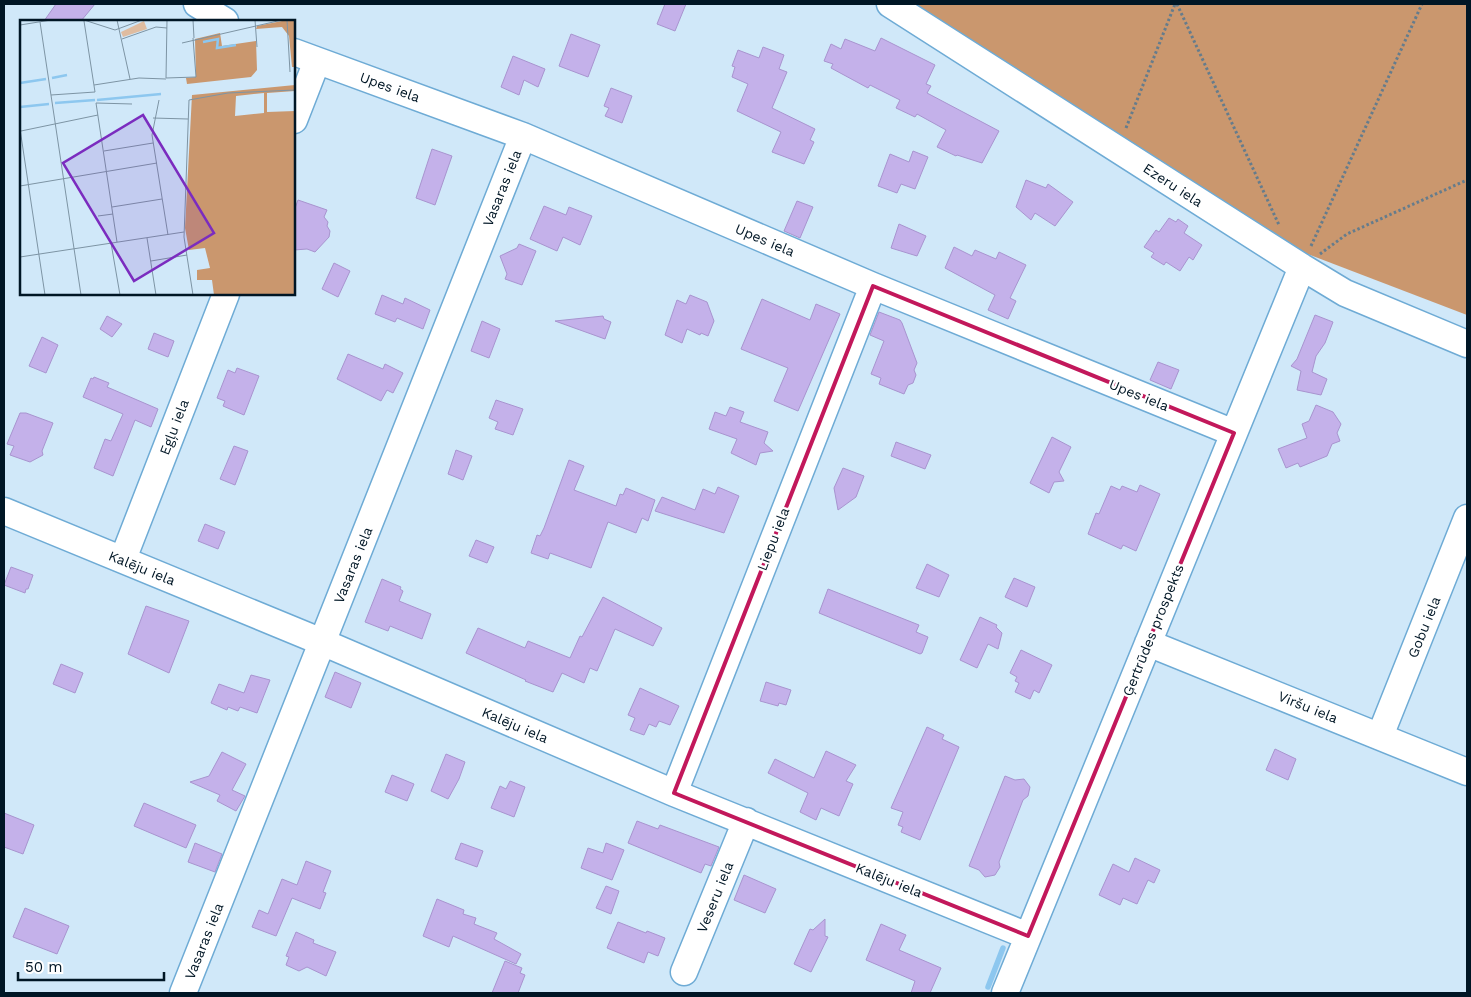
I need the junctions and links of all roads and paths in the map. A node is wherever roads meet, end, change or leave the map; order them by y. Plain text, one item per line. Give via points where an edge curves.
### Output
1 (197, 4) edge
2 (890, 4) edge
3 (1176, 4) edge
4 (1422, 4) edge
5 (223, 20) edge
6 (305, 57) edge
7 (295, 114) edge
8 (523, 136) junction
9 (1118, 150) junction
10 (1467, 180) edge
11 (1281, 228) dead end
12 (1302, 268) junction
13 (873, 286) junction
14 (226, 295) edge
15 (1467, 344) edge
16 (1234, 433) junction
17 (4, 511) edge
18 (1467, 518) edge
19 (123, 560) junction
20 (322, 642) junction
21 (1148, 643) junction
22 (1380, 736) junction
23 (1467, 772) edge
24 (674, 793) junction
25 (746, 821) junction
26 (1028, 936) junction
27 (684, 972) dead end
28 (183, 993) edge
29 (1005, 993) edge

1 - 5 street
2 - 9 street, Ezeru iela
3 - 9 path
3 - 11 path
4 - 12 path
6 - 7 street
6 - 8 street, Upes iela
8 - 13 street, Upes iela
8 - 20 street, Vasaras iela
9 - 12 street, Ezeru iela
10 - 12 path via 1347,234
12 - 15 street, Ezeru iela via 1345,293
12 - 16 street, Ģertrūdes prospekts
13 - 16 street, Upes iela
13 - 24 street, Liepu iela
14 - 19 street, Egļu iela
16 - 21 street, Ģertrūdes prospekts
17 - 19 street, Kalēju iela
18 - 22 street, Gobu iela
19 - 20 street, Kalēju iela
20 - 24 street, Kalēju iela
20 - 28 street, Vasaras iela
21 - 22 street, Viršu iela
21 - 26 street, Ģertrūdes prospekts
22 - 23 street, Viršu iela
24 - 25 street, Kalēju iela
25 - 26 street, Kalēju iela
25 - 27 street, Veseru iela
26 - 29 street, Ģertrūdes prospekts

